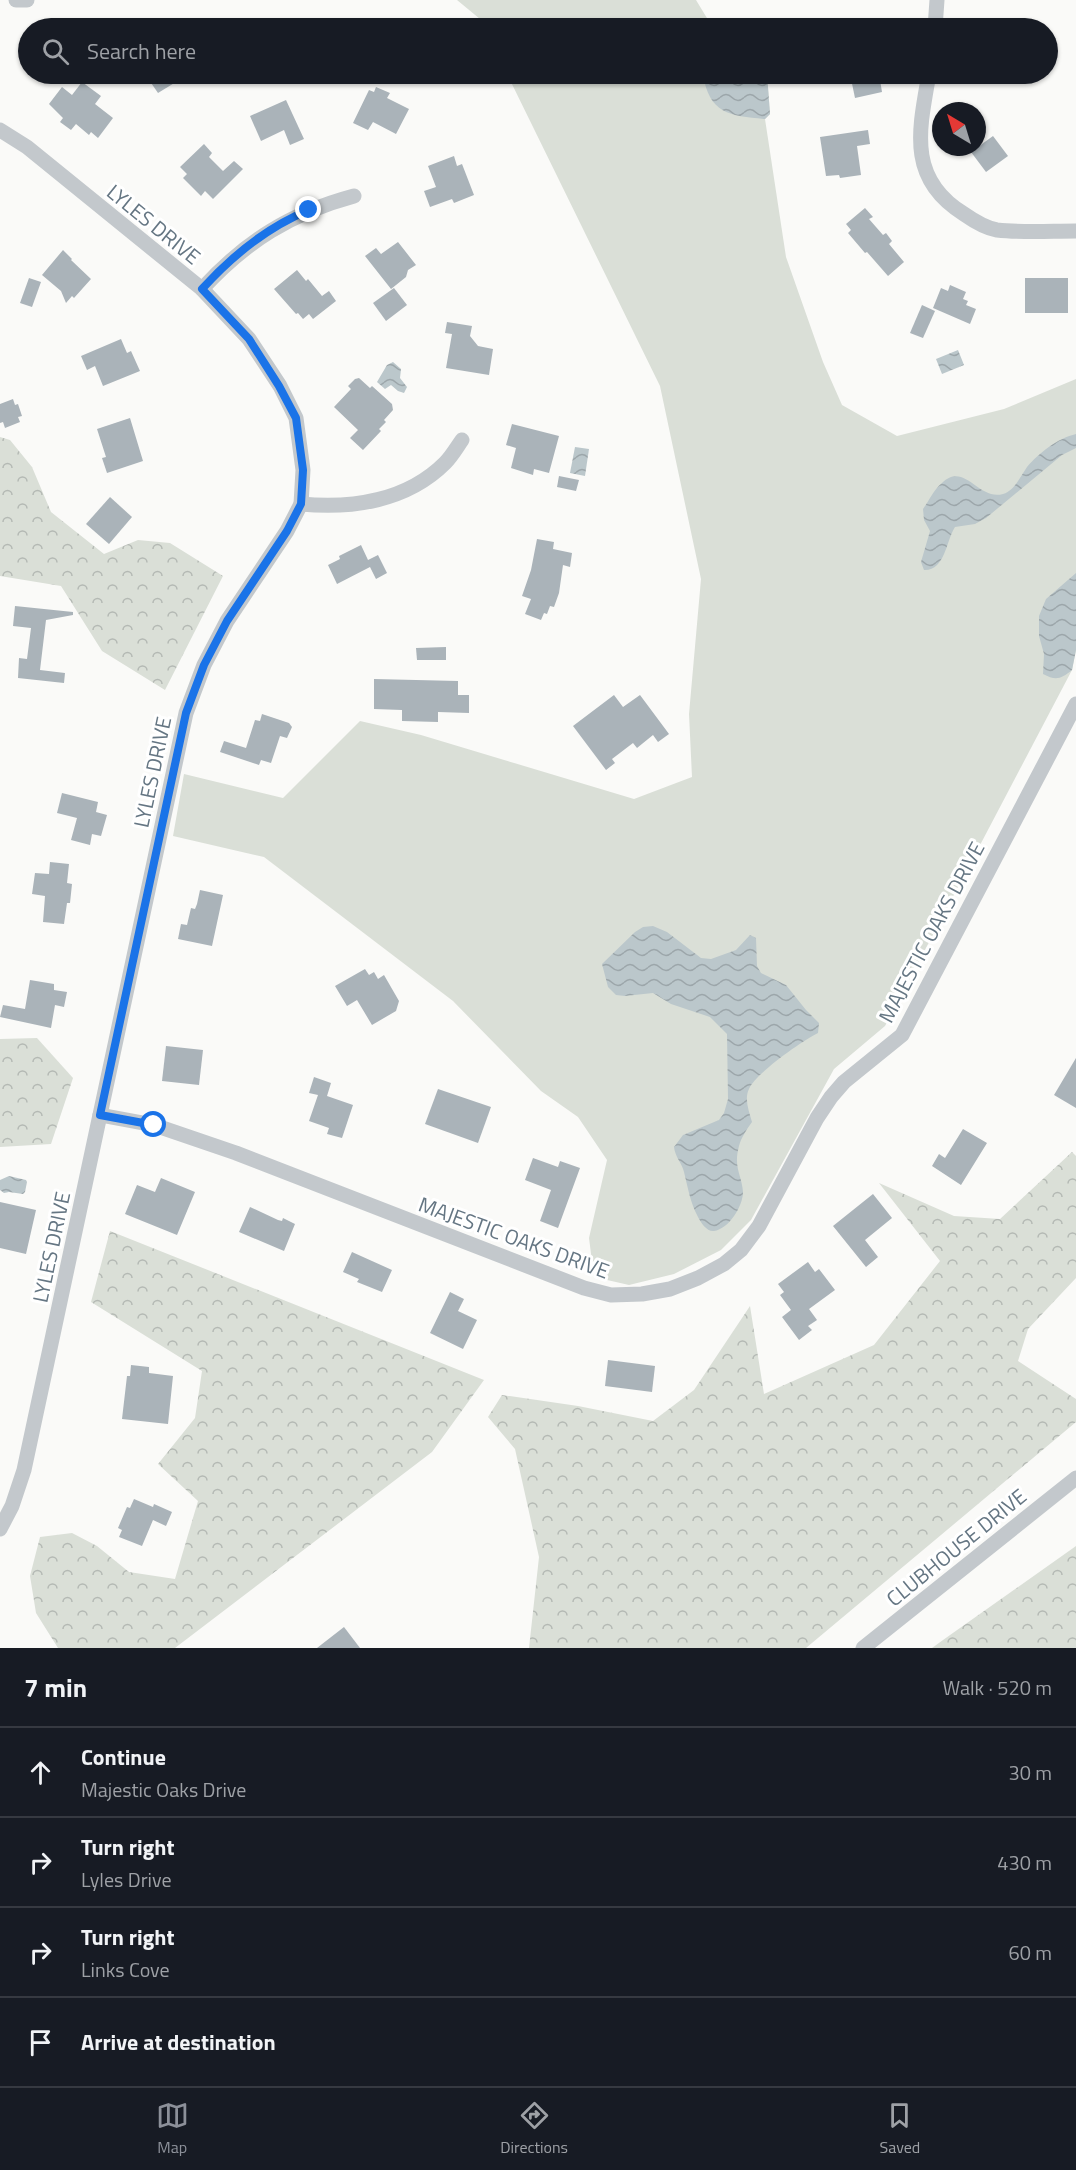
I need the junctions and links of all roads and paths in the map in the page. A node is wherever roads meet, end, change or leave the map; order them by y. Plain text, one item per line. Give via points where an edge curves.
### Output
1 (16, 0) edge
2 (27, 0) edge
3 (937, 0) edge
4 (936, 18) edge
5 (928, 84) edge
6 (0, 130) edge
7 (354, 196) dead end
8 (1076, 231) edge
9 (202, 289) junction
10 (462, 440) dead end
11 (301, 504) junction
12 (1076, 704) edge
13 (100, 1115) junction
14 (1076, 1478) edge
15 (0, 1529) edge
16 (863, 1648) edge

1 - 2 street
3 - 4 street
5 - 8 street via 920,147 925,172 954,208 995,230
6 - 9 street, LYLES DRIVE via 27,147
7 - 9 street via 304,212 272,229 240,251
9 - 11 street, LYLES DRIVE via 249,339 296,418 303,470
10 - 11 street via 446,462 409,488 356,505
11 - 13 street, LYLES DRIVE via 227,621 204,665 186,713
12 - 13 street, MAJESTIC OAKS DRIVE via 903,1035 831,1097 759,1226 741,1250 698,1278 642,1294 611,1295 584,1288 236,1153 154,1125
13 - 15 street, LYLES DRIVE via 24,1470
14 - 16 street, CLUBHOUSE DRIVE

